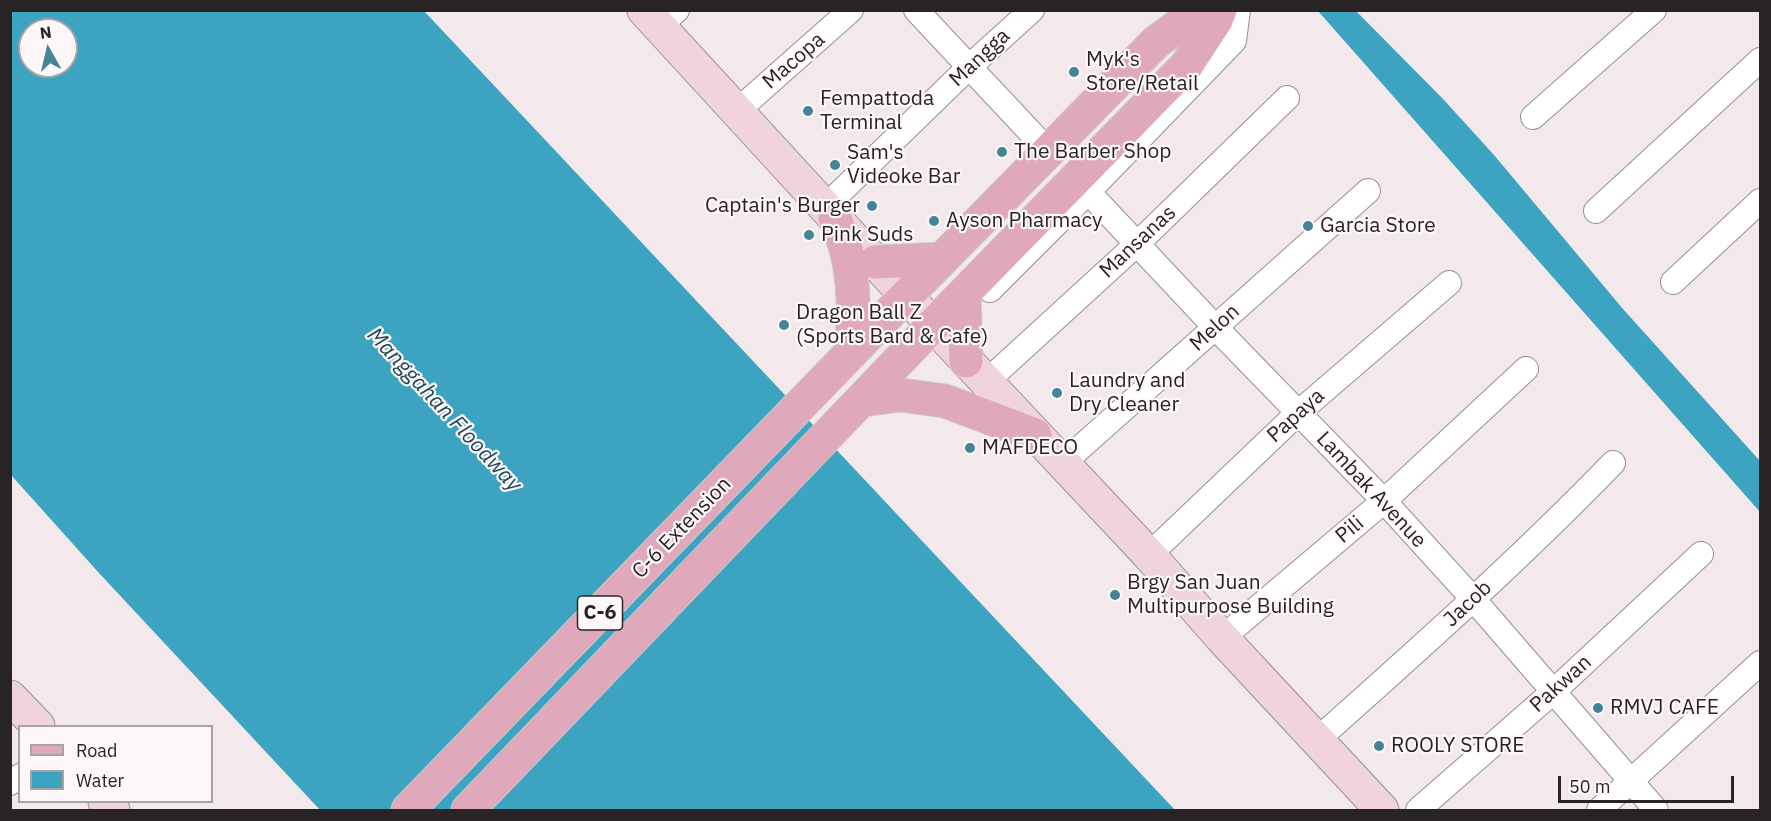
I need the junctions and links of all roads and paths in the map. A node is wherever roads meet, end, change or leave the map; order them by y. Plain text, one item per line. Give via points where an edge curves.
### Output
1 (851, 10) edge
2 (1032, 10) edge
3 (1200, 10) edge
4 (1220, 10) edge
5 (1238, 10) edge
6 (1654, 10) edge
7 (918, 11) edge
8 (660, 16) edge
9 (1761, 60) edge
10 (969, 68) junction
11 (1287, 98) dead end
12 (737, 111) junction
13 (1533, 117) dead end
14 (1049, 152) junction
15 (1082, 186) junction
16 (1368, 191) dead end
17 (1761, 201) edge
18 (1596, 211) dead end
19 (830, 212) junction
20 (1137, 244) junction
21 (942, 260) junction
22 (875, 262) junction
23 (1673, 282) dead end
24 (1449, 283) dead end
25 (906, 296) junction
26 (964, 304) junction
27 (933, 325) junction
28 (1215, 327) junction
29 (848, 357) junction
30 (1526, 369) dead end
31 (976, 371) junction
32 (856, 406) junction
33 (1299, 412) junction
34 (1035, 435) junction
35 (1613, 463) dead end
36 (1062, 464) junction
37 (1384, 501) junction
38 (1701, 554) dead end
39 (1149, 555) junction
40 (1474, 600) junction
41 (1222, 638) junction
42 (1761, 663) edge
43 (1553, 692) junction
44 (10, 697) edge
45 (37, 725) edge
46 (1317, 740) junction
47 (1631, 783) junction
48 (408, 810) edge
49 (468, 810) edge
50 (1382, 810) edge
51 (1418, 810) edge
52 (1599, 810) edge
53 (1656, 810) edge

1 - 12 street, Macopa
2 - 10 street, Mangga
3 - 14 main road, C-6 via 1156,42
4 - 15 main road, C-6 via 1186,66
5 - 15 street via 1234,41
6 - 13 street
7 - 10 street
8 - 12 main road
9 - 18 street
10 - 14 street
10 - 19 street, Mangga
11 - 20 street, Mansanas
12 - 19 main road
14 - 21 main road, C-6
15 - 20 street, Lambak Avenue
15 - 26 main road, C-6
16 - 28 street, Melon
17 - 23 street
19 - 22 main road
19 - 29 main road via 846,250 852,284 854,318
20 - 28 street, Lambak Avenue
20 - 31 street, Mansanas
21 - 22 main road
21 - 25 main road, C-6
22 - 25 main road
24 - 33 street, Papaya
25 - 27 main road
25 - 29 main road, C-6 Extension / C-6
26 - 27 main road, C-6
26 - 31 main road
27 - 31 main road
27 - 32 main road, C-6 Extension / C-6
28 - 33 street, Lambak Avenue
28 - 36 street, Melon
29 - 48 main road, C-6 Extension / C-6
30 - 37 street, Pili
31 - 34 main road
32 - 34 main road via 901,395 945,401
32 - 49 main road, C-6 Extension / C-6
33 - 37 street, Lambak Avenue
33 - 39 street, Papaya
34 - 36 main road
35 - 40 street, Jacob
36 - 39 main road
37 - 40 street, Lambak Avenue
37 - 41 street, Pili
38 - 43 street, Pakwan
39 - 41 main road
40 - 43 street, Lambak Avenue
40 - 46 street, Jacob
41 - 46 main road
42 - 47 street
43 - 47 street, Lambak Avenue
43 - 51 street, Pakwan
44 - 45 main road
46 - 50 main road
47 - 52 street
47 - 53 street, Lambak Avenue

